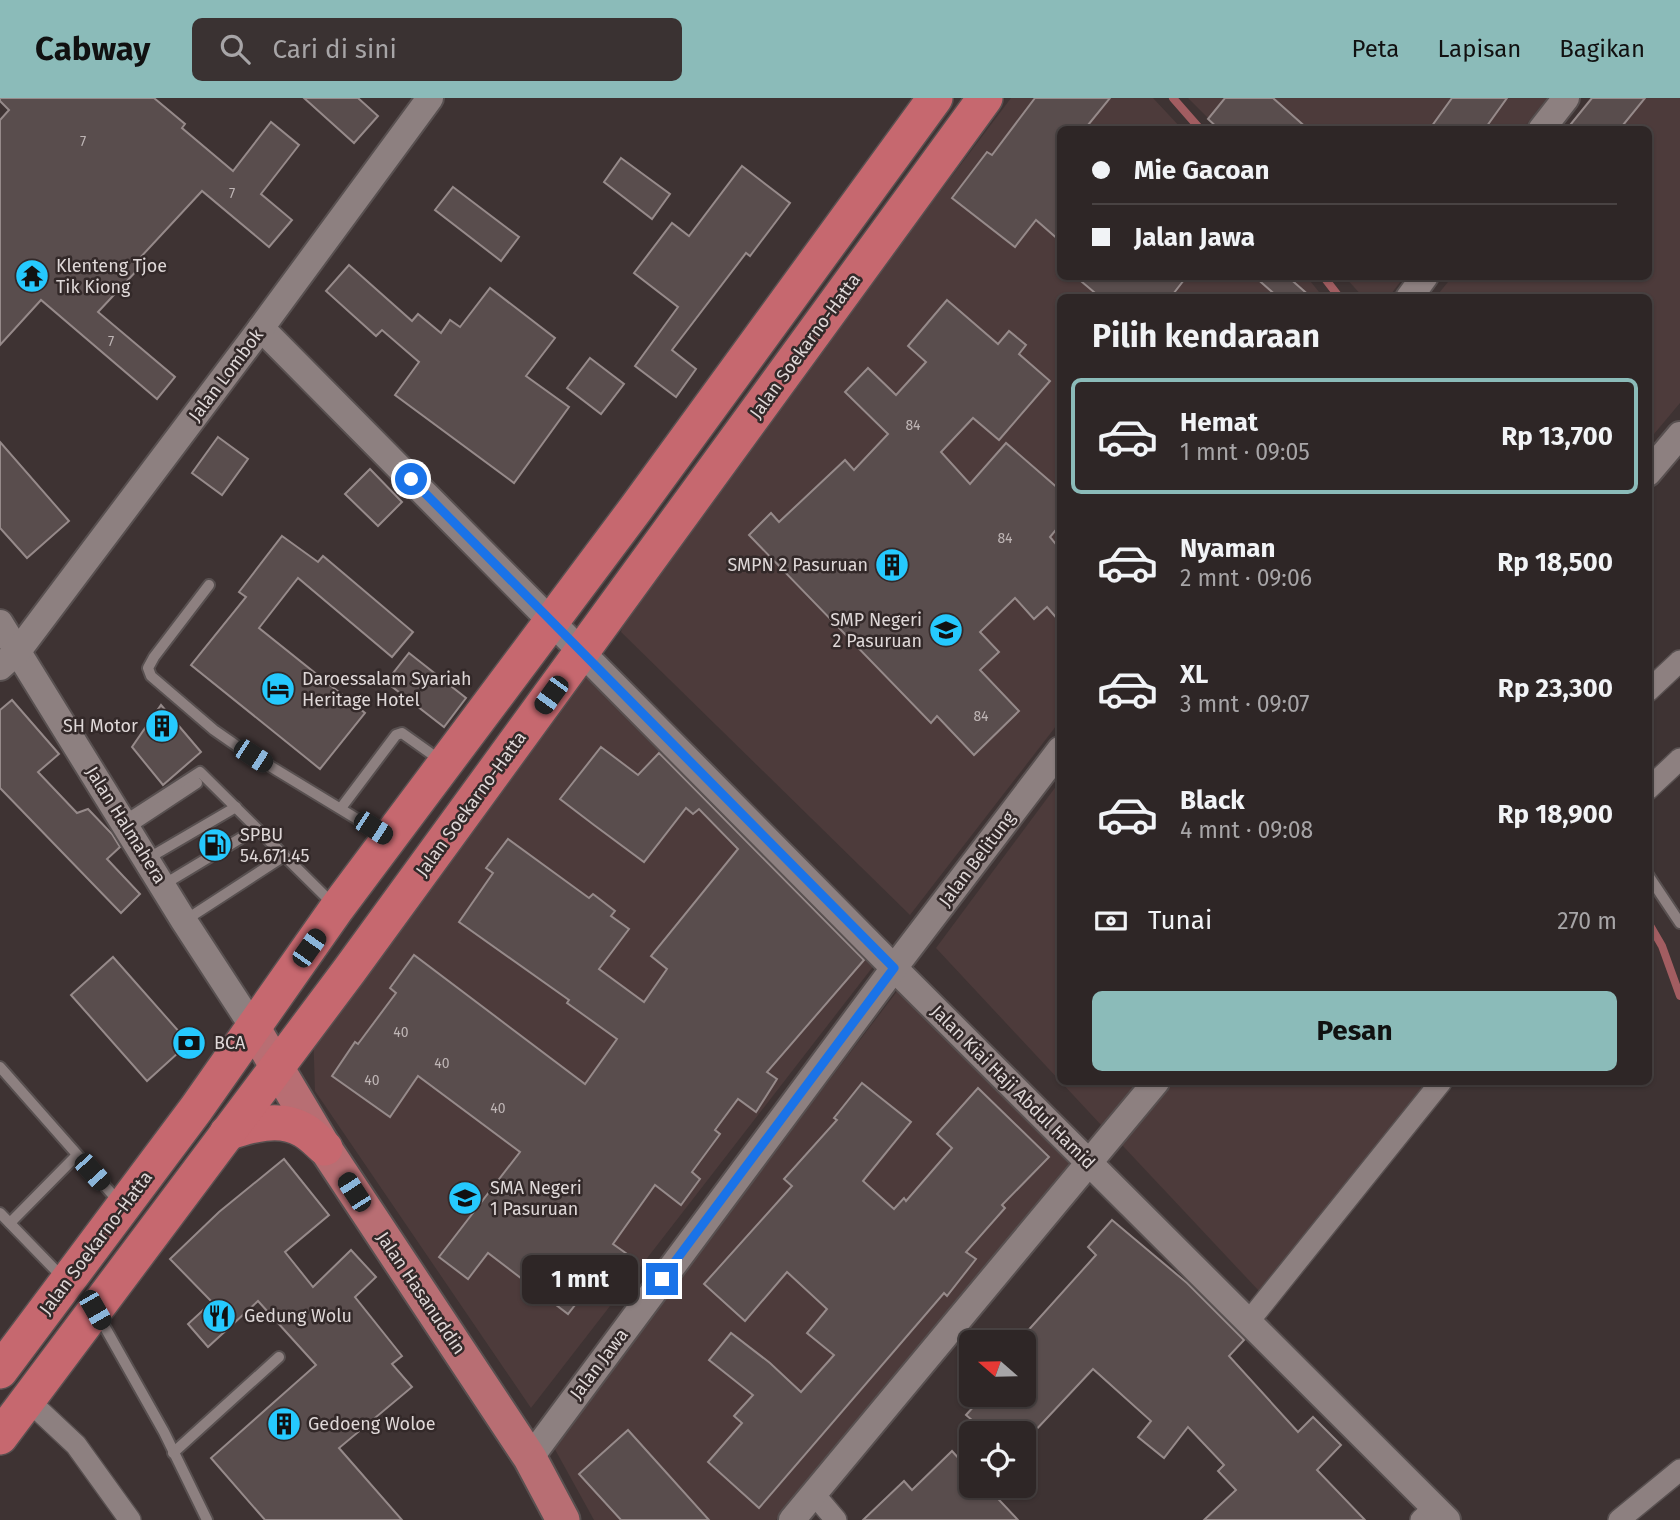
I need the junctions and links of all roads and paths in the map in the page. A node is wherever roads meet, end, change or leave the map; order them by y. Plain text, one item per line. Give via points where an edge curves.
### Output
1 (430, 98) edge
2 (935, 98) edge
3 (985, 98) edge
4 (1566, 98) edge
5 (1544, 126) edge
6 (261, 328) junction
7 (1680, 435) edge
8 (1652, 468) edge
9 (209, 585) dead end
10 (551, 622) junction
11 (0, 623) edge
12 (582, 652) junction
13 (9, 659) edge
14 (1680, 661) edge
15 (1652, 687) edge
16 (1057, 754) edge
17 (1680, 759) edge
18 (445, 764) junction
19 (1652, 785) edge
20 (236, 807) junction
21 (341, 807) junction
22 (125, 825) junction
23 (256, 828) junction
24 (390, 839) junction
25 (284, 856) junction
26 (147, 859) junction
27 (1652, 881) edge
28 (163, 885) junction
29 (337, 908) junction
30 (184, 921) junction
31 (1680, 923) edge
32 (894, 968) junction
33 (253, 1027) junction
34 (0, 1067) edge
35 (277, 1067) junction
36 (1154, 1085) edge
37 (1439, 1085) edge
38 (227, 1133) junction
39 (325, 1148) junction
40 (77, 1155) junction
41 (1089, 1163) junction
42 (123, 1207) junction
43 (0, 1213) edge
44 (10, 1223) junction
45 (66, 1282) junction
46 (95, 1310) junction
47 (1249, 1321) junction
48 (279, 1357) dead end
49 (0, 1371) edge
50 (27, 1400) junction
51 (0, 1437) edge
52 (173, 1453) junction
53 (530, 1458) junction
54 (1680, 1470) edge
55 (814, 1494) junction
56 (1434, 1516) edge
57 (130, 1520) edge
58 (207, 1520) edge
59 (563, 1520) edge
60 (792, 1520) edge
61 (836, 1520) edge
62 (1619, 1520) edge

1 - 6 street, Jalan Lombok
2 - 10 highway, Jalan Soekarno-Hatta
3 - 12 highway, Jalan Soekarno-Hatta
4 - 5 street
6 - 10 street, Jalan Kiai Haji Abdul Hamid
6 - 13 street, Jalan Lombok
7 - 8 street
9 - 21 lane via 154,657 148,668 151,676 226,738
10 - 12 street, Jalan Kiai Haji Abdul Hamid
10 - 18 highway, Jalan Soekarno-Hatta
11 - 13 street, Jalan Halmahera
12 - 32 street, Jalan Kiai Haji Abdul Hamid
12 - 35 highway, Jalan Soekarno-Hatta
13 - 22 street, Jalan Halmahera
14 - 15 street
16 - 32 street, Jalan Belitung
17 - 19 street
18 - 21 lane via 402,733 396,735
18 - 24 highway, Jalan Soekarno-Hatta
20 - 22 lane via 203,775
20 - 23 lane
20 - 26 lane
21 - 24 lane
22 - 26 street, Jalan Halmahera
23 - 25 lane
23 - 28 lane
24 - 29 highway, Jalan Soekarno-Hatta
25 - 29 lane
25 - 30 lane
26 - 28 street, Jalan Halmahera
27 - 31 lane
28 - 30 street, Jalan Halmahera
29 - 33 highway, Jalan Soekarno-Hatta
30 - 33 street, Jalan Halmahera
32 - 41 street, Jalan Kiai Haji Abdul Hamid
32 - 53 street, Jalan Jawa
33 - 35 main road, Jalan Hasanuddin
33 - 42 highway, Jalan Soekarno-Hatta
34 - 40 lane
35 - 38 highway, Jalan Soekarno-Hatta
35 - 39 main road, Jalan Hasanuddin
36 - 41 street
37 - 47 street
38 - 39 highway via 254,1124 281,1124 302,1129
38 - 46 highway, Jalan Soekarno-Hatta
39 - 53 main road, Jalan Hasanuddin
40 - 42 lane
40 - 44 lane
41 - 47 street, Jalan Kiai Haji Abdul Hamid
41 - 55 street
42 - 45 highway, Jalan Soekarno-Hatta
43 - 44 lane
44 - 45 lane
45 - 49 highway, Jalan Soekarno-Hatta
46 - 50 highway, Jalan Soekarno-Hatta
46 - 52 lane
47 - 56 street, Jalan Kiai Haji Abdul Hamid
48 - 52 lane
50 - 51 highway, Jalan Soekarno-Hatta
50 - 57 street via 76,1445
52 - 58 lane
53 - 59 main road, Jalan Hasanuddin
54 - 62 street
55 - 60 street
55 - 61 street

